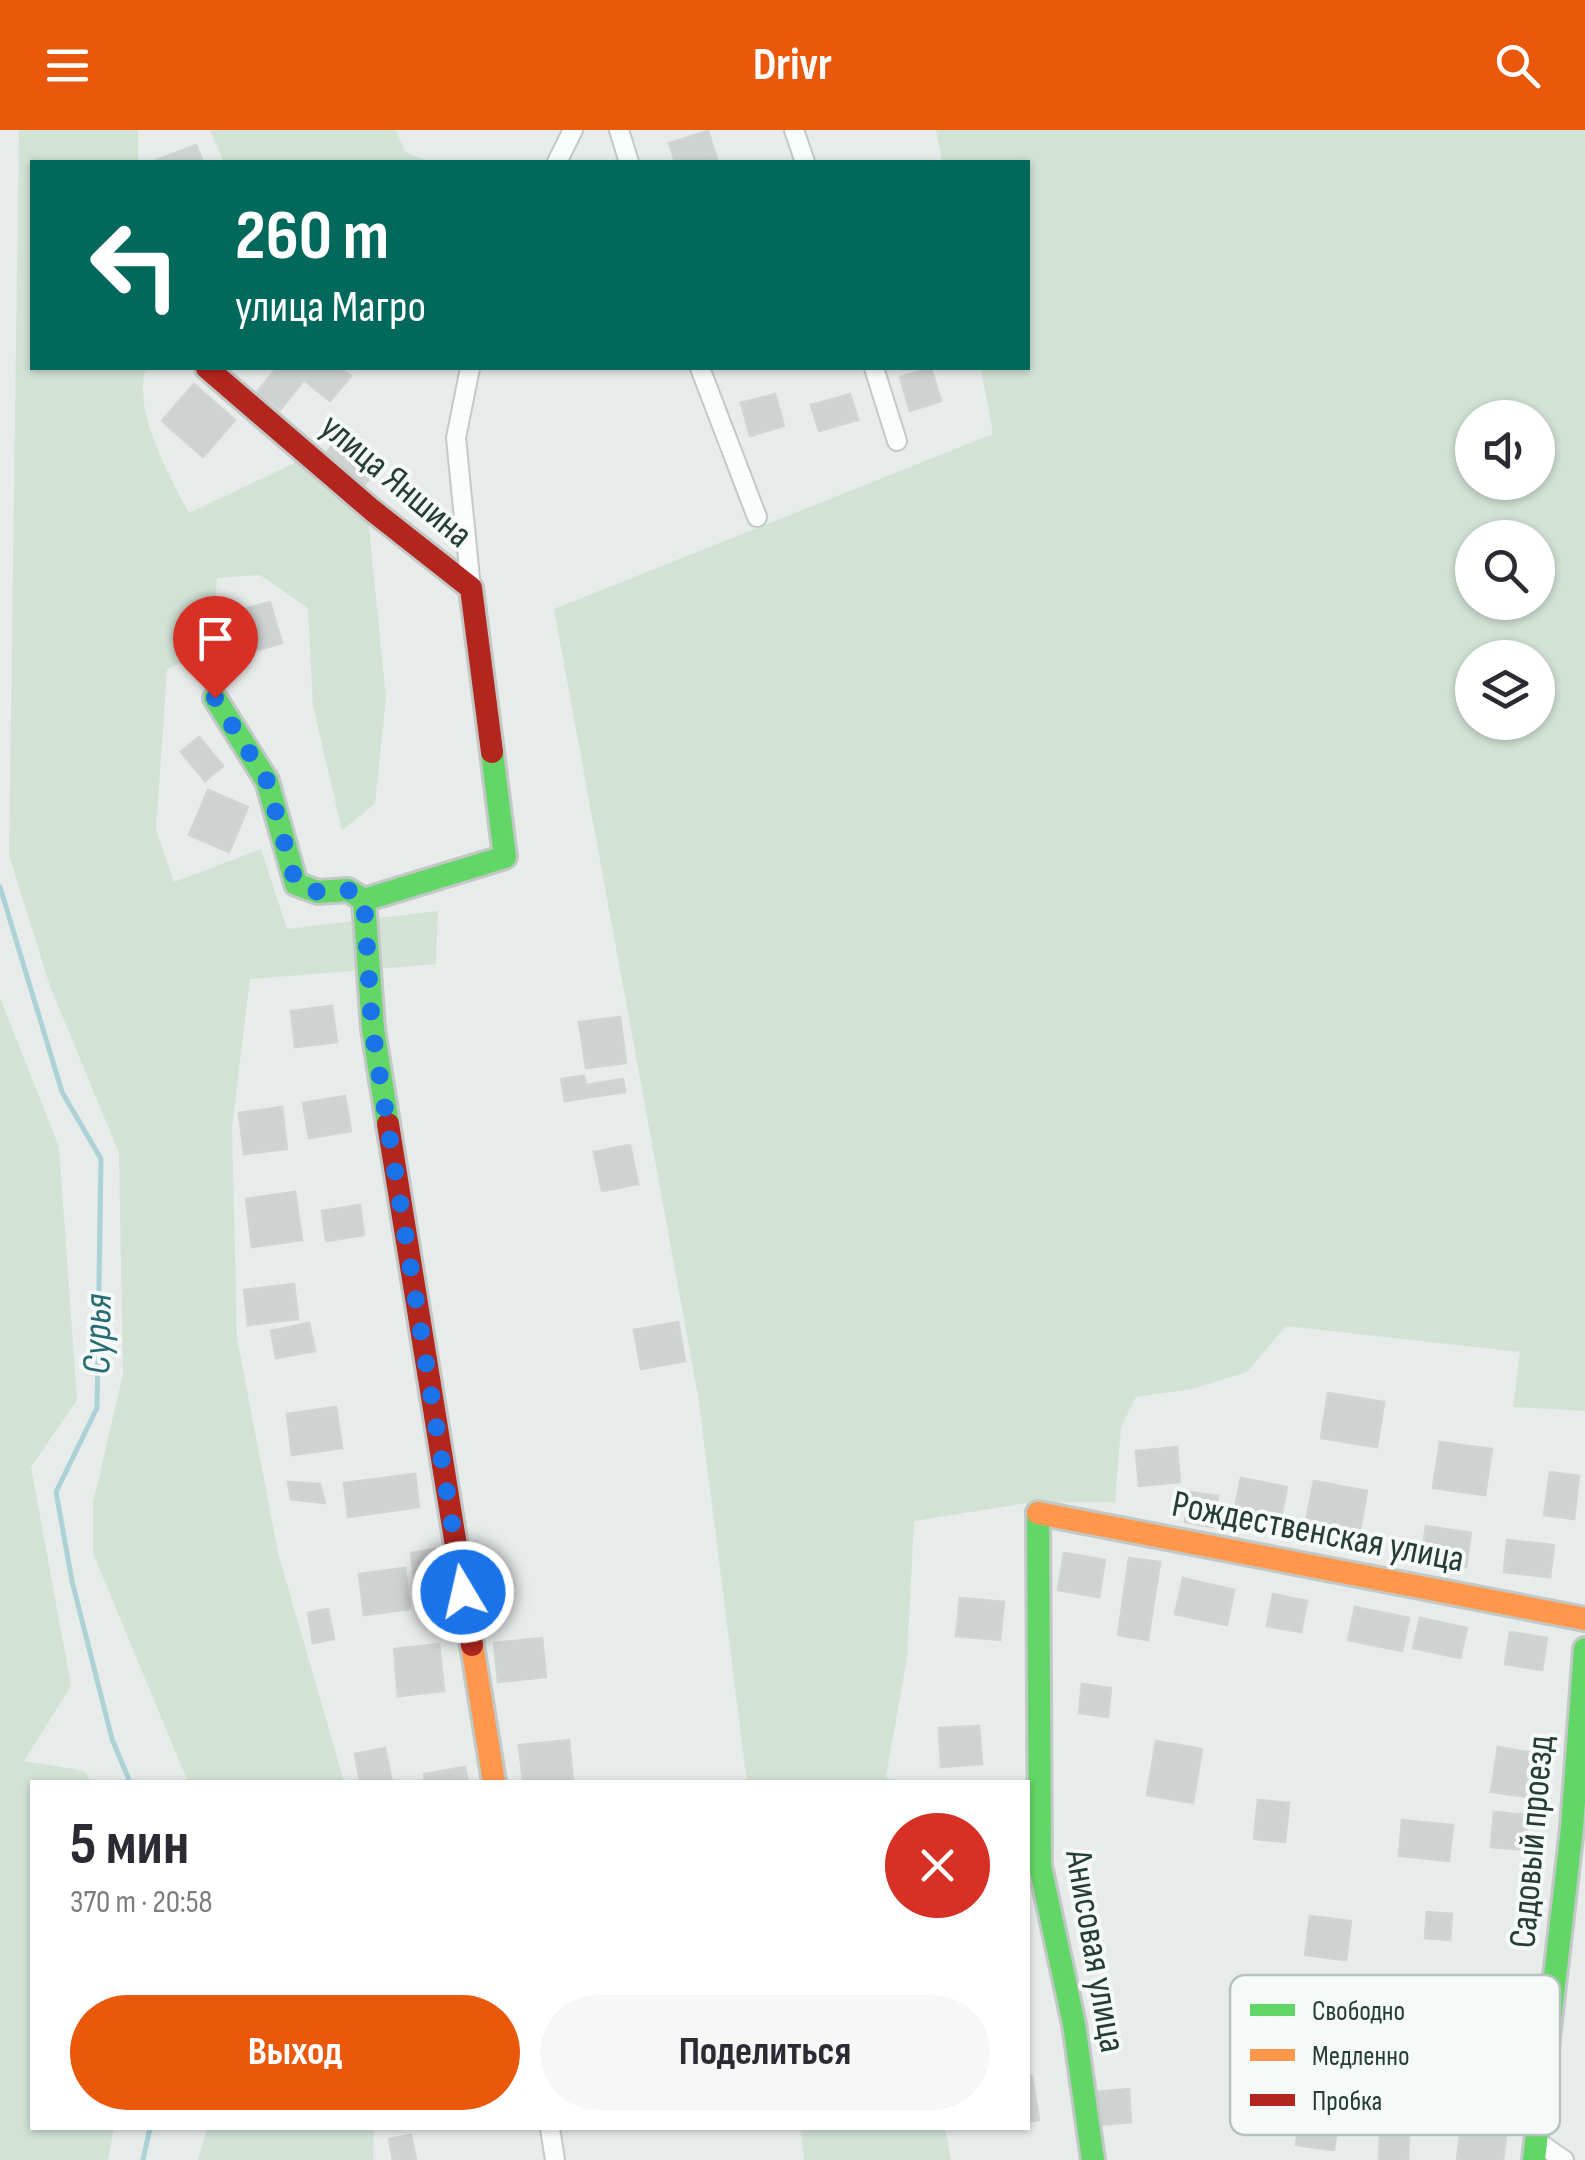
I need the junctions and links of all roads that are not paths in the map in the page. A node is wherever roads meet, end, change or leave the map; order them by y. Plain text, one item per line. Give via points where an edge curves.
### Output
1 (573, 130) edge
2 (619, 130) edge
3 (794, 130) edge
4 (558, 160) edge
5 (628, 160) edge
6 (804, 160) edge
7 (209, 370) edge
8 (470, 370) edge
9 (701, 370) edge
10 (875, 370) edge
11 (897, 440) dead end
12 (756, 517) dead end
13 (471, 588) junction
14 (215, 698) dead end
15 (364, 900) junction
16 (1038, 1513) joint
17 (1585, 1620) edge
18 (1585, 1649) edge
19 (494, 1780) edge
20 (1555, 1975) edge
21 (550, 2130) edge
22 (1535, 2150) edge
23 (555, 2160) edge
24 (1094, 2160) edge
25 (1564, 2160) edge

1 - 4 street
2 - 5 street
3 - 6 street
7 - 13 street, улица Яншина
8 - 13 street via 456,438
9 - 12 street
10 - 11 street
13 - 15 street, улица Яншина via 505,856
14 - 15 street via 267,781 296,884 318,892 348,890
15 - 19 street via 372,1028
16 - 17 street, Рождественская улица
16 - 24 street, Анисовая улица via 1040,1866
18 - 20 street, Садовый проезд
21 - 23 street
22 - 25 street

